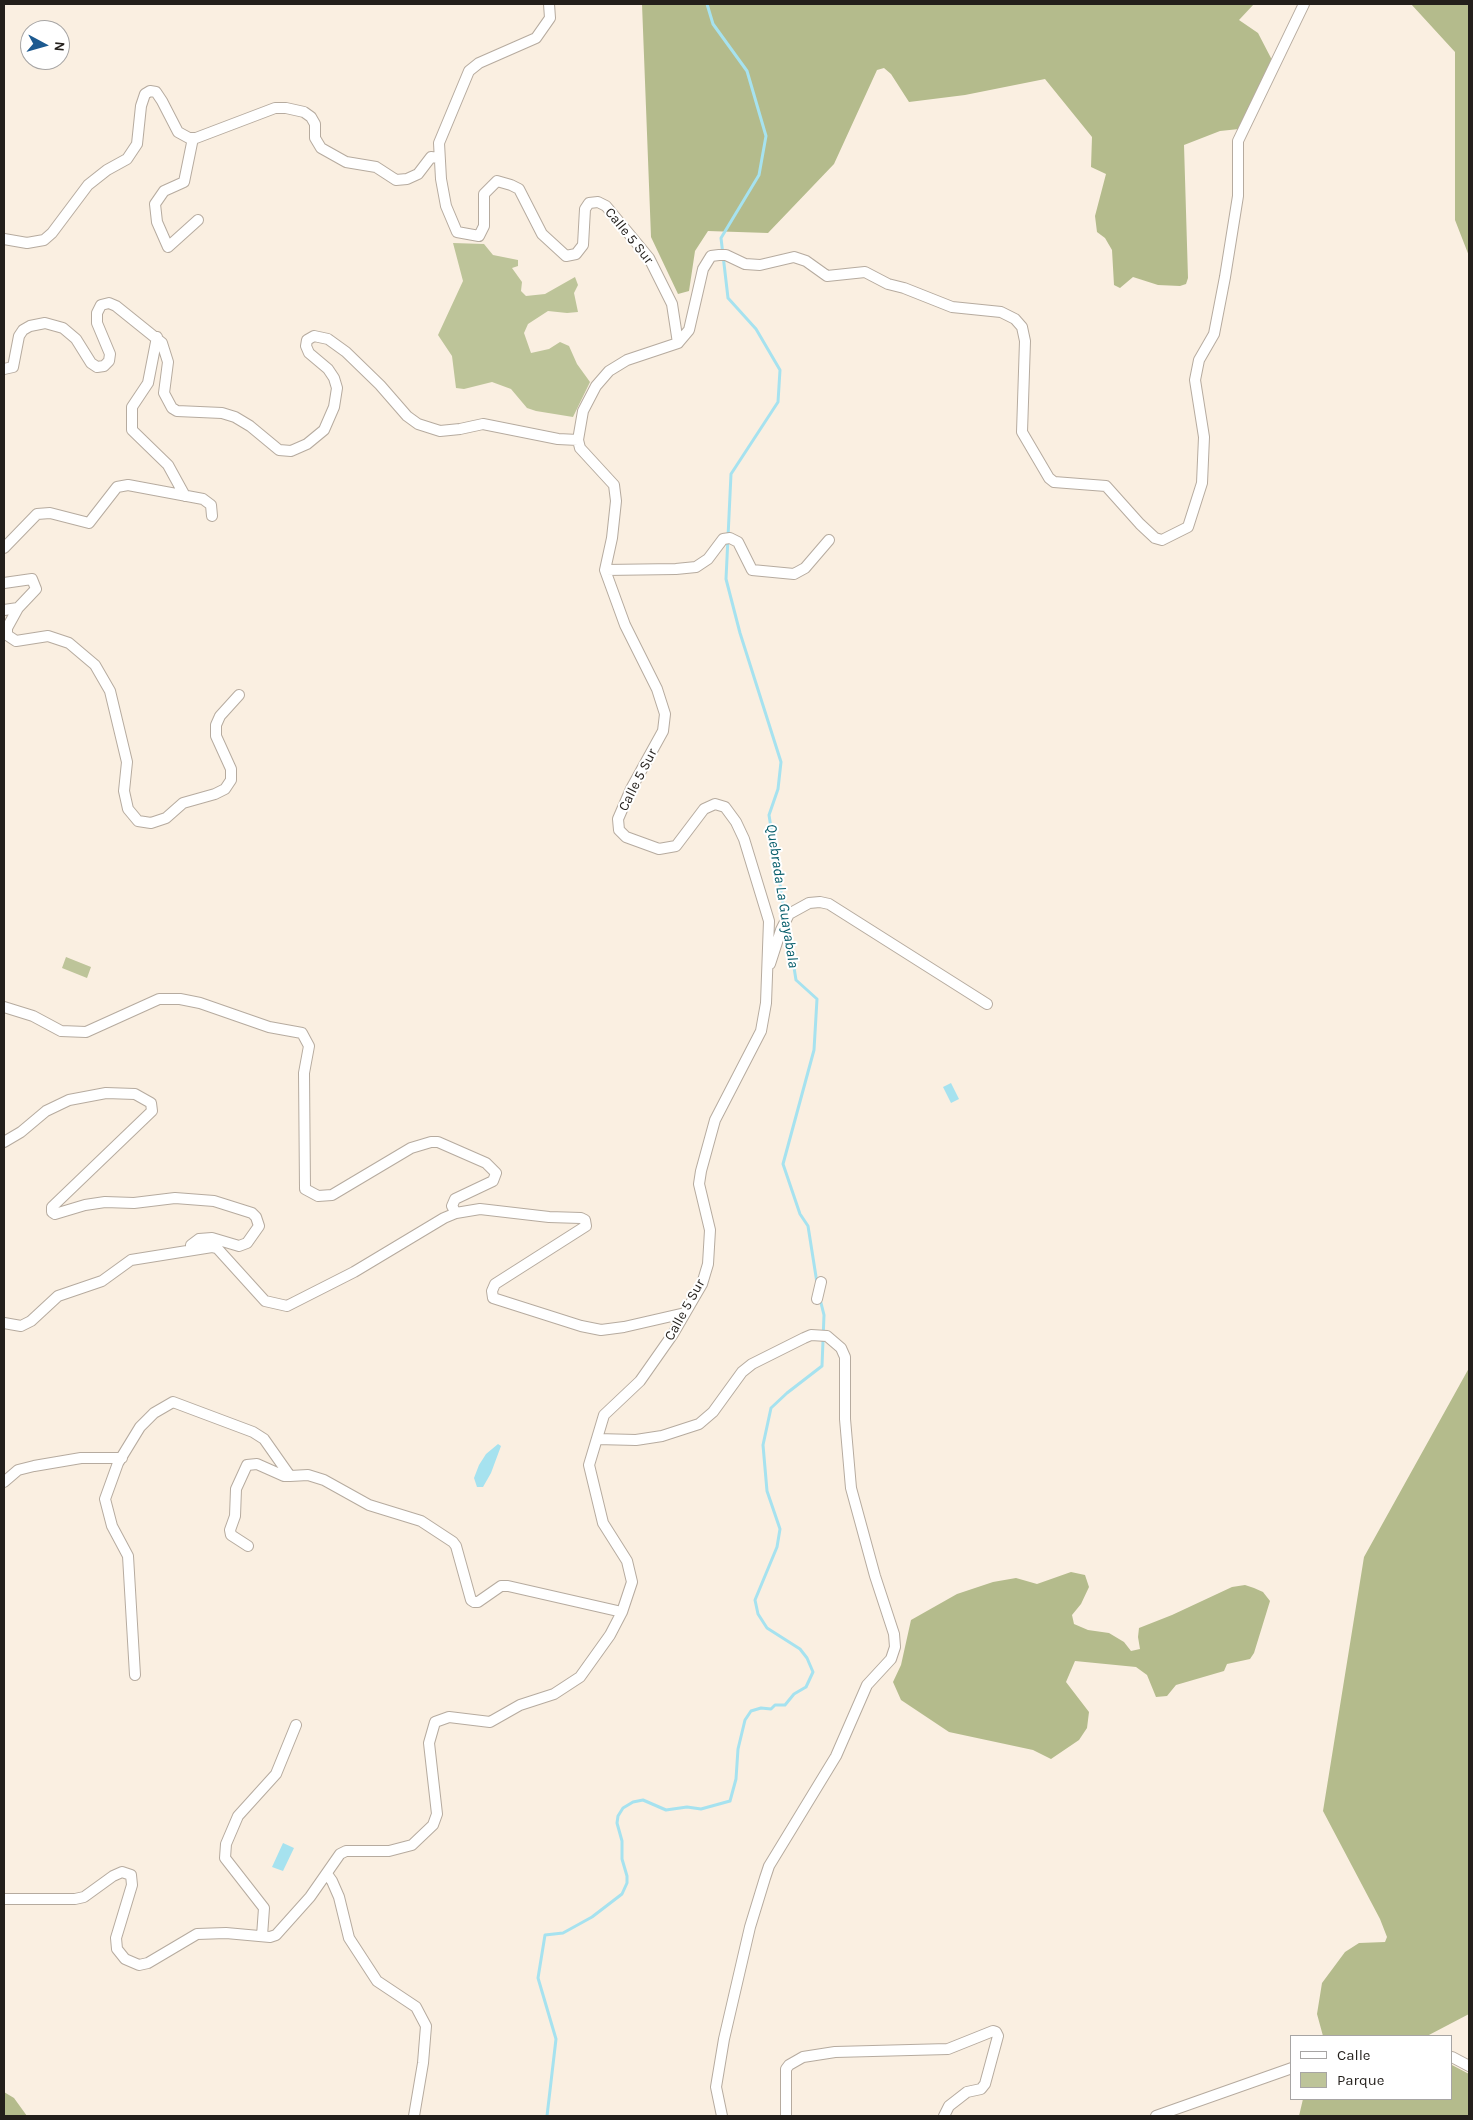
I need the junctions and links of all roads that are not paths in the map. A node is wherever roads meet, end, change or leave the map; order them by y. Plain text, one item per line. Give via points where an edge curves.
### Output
1 (549, 4) edge
2 (1304, 4) edge
3 (193, 138) junction
4 (439, 158) junction
5 (198, 220) dead end
6 (4, 239) edge
7 (156, 337) junction
8 (678, 342) junction
9 (4, 369) edge
10 (578, 440) junction
11 (185, 496) junction
12 (212, 516) dead end
13 (829, 540) dead end
14 (4, 548) edge
15 (605, 570) junction
16 (4, 583) edge
17 (18, 608) junction
18 (4, 610) edge
19 (239, 695) dead end
20 (769, 969) junction
21 (988, 1004) dead end
22 (4, 1007) edge
23 (4, 1142) edge
24 (456, 1213) junction
25 (192, 1249) junction
26 (820, 1282) dead end
27 (817, 1299) dead end
28 (685, 1313) junction
29 (4, 1323) edge
30 (597, 1439) junction
31 (122, 1458) junction
32 (290, 1476) junction
33 (4, 1482) edge
34 (248, 1546) dead end
35 (622, 1612) junction
36 (135, 1675) dead end
37 (296, 1725) dead end
38 (327, 1874) junction
39 (4, 1898) edge
40 (262, 1936) junction
41 (1453, 2058) edge
42 (1469, 2066) edge
43 (1290, 2069) edge
44 (414, 2116) edge
45 (722, 2116) edge
46 (786, 2116) edge
47 (944, 2116) edge
48 (1156, 2116) edge

1 - 4 street via 550,18 536,38 469,71 445,124 439,143
2 - 8 street via 1238,141 1238,196 1225,277 1214,334 1199,360 1196,380 1204,437 1202,483 1188,527 1162,540 1155,538 1106,486 1054,482 1022,432 1025,341 1022,327 1001,312 952,307 888,284 865,272 827,276 794,257 760,265 745,264 722,255 711,256 703,269 689,330
3 - 4 street via 274,108 286,108 312,117 315,138 321,148 346,162 376,167 396,180 418,174 431,157
3 - 5 street via 184,182 164,191 155,204 157,222 168,247
3 - 6 street via 178,132 156,92 147,92 137,144 127,158 88,185 44,240 28,243
4 - 8 street, Calle 5 Sur via 446,206 457,232 479,236 484,226 484,194 497,182 519,189 542,234 566,256 576,254 583,245 585,210 589,203 598,202 606,206 650,258 672,304
7 - 9 street via 116,306 105,303 98,308 97,319 110,354 104,366 97,367 91,363 76,339 63,328 45,323 23,330 13,367
7 - 10 street via 162,343 168,362 164,393 172,408 235,417 279,450 297,449 307,444 324,430 334,407 334,378 306,346 307,340 314,336 328,339 346,352 418,424 440,431 483,424
7 - 11 street via 148,383 132,407 132,430 168,465
8 - 10 street via 627,360 609,371 596,386 583,411
10 - 15 street via 580,448 614,485 612,538
11 - 12 street via 207,502
11 - 14 street via 128,485 117,487 89,523 50,513 37,514
13 - 15 street via 806,568 794,574 752,570 738,542 726,539 696,567
15 - 20 street, Calle 5 Sur via 665,714 663,731 631,788 618,819 619,830 626,837 659,849 676,846 704,809 715,804 725,807 744,839 766,906 770,921
16 - 17 street via 32,580 36,589
17 - 18 street
17 - 19 street via 7,628 7,635 16,641 48,636 69,643 95,665 110,691 127,762 124,791 128,809 138,821 151,823 166,818 183,804 225,789 231,780 231,769 216,736 216,725
20 - 21 street via 789,914 809,903 829,904
20 - 28 street, Calle 5 Sur via 761,1030 715,1120 706,1147 699,1184 710,1230 710,1249 702,1284
22 - 24 street via 33,1016 61,1031 86,1032 159,999 180,999 268,1027 302,1033 309,1046 304,1073 305,1189 318,1196 332,1194 411,1148 438,1142 486,1163 496,1173 493,1181 455,1200 452,1206
23 - 25 street via 46,1111 69,1100 106,1093 135,1094 151,1103 152,1110 52,1207 52,1212 55,1214 92,1204 175,1198 214,1201 256,1217 259,1226 247,1243 238,1246 212,1238 199,1239 191,1245
24 - 25 street via 354,1272 287,1306 269,1303 262,1298 217,1248
24 - 28 street via 480,1208 585,1220 583,1229 495,1284 493,1298 601,1330
25 - 29 street via 131,1260 102,1281 58,1296 22,1326
26 - 27 street
28 - 30 street, Calle 5 Sur via 640,1381 604,1415
30 - 35 street, Calle 5 Sur via 589,1465 598,1507 632,1577
30 - 45 street via 636,1440 662,1436 699,1424 713,1412 742,1372 804,1338 824,1336 841,1348 845,1357 845,1420 851,1488 894,1634 895,1647 891,1659 867,1685 836,1756 764,1878 724,2039 716,2087
31 - 32 street via 140,1427 154,1413 176,1402 264,1439
31 - 33 street via 82,1458 34,1466 18,1470
31 - 36 street via 105,1499 112,1526 128,1556
32 - 34 street via 257,1464 247,1465 236,1490 230,1530
32 - 35 street via 308,1475 324,1480 369,1504 421,1522 453,1542 474,1602 501,1586 508,1586
35 - 38 street, Calle 5 Sur via 580,1677 554,1694 520,1705 490,1722 449,1716 435,1722 429,1743 437,1814 433,1825 412,1845 389,1851 346,1851 340,1854
37 - 40 street via 276,1774 238,1816 226,1844 225,1858 264,1908
38 - 40 street via 276,1936
38 - 44 street via 339,1897 349,1938 377,1981 416,2007 426,2026
39 - 40 street via 75,1899 84,1897 122,1872 131,1875 132,1885 116,1938 116,1949 125,1959 140,1965 197,1934 226,1932
41 - 42 street
43 - 48 street
46 - 47 street via 786,2069 803,2057 835,2052 948,2050 996,2032 998,2036 985,2084 967,2092 949,2106

